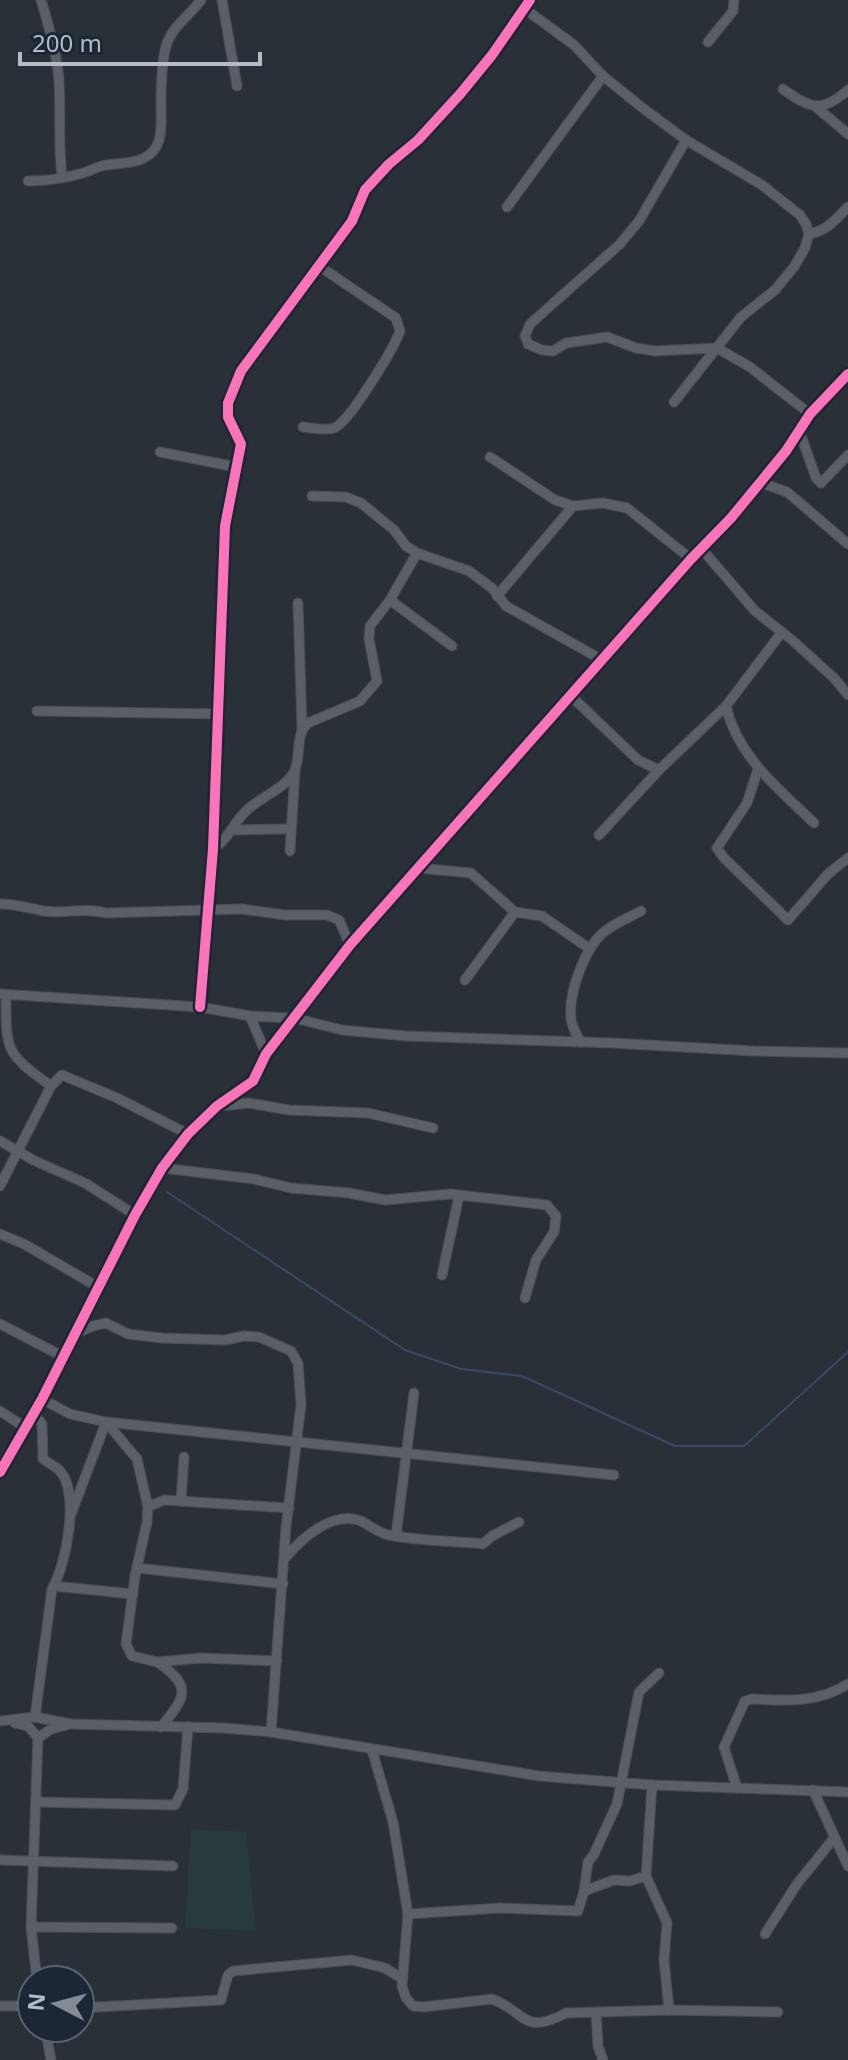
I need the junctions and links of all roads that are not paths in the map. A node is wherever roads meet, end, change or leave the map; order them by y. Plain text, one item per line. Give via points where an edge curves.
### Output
1 (41, 0) edge
2 (201, 0) edge
3 (222, 0) edge
4 (734, 0) edge
5 (527, 5) edge
6 (708, 42) dead end
7 (603, 76) junction
8 (237, 86) dead end
9 (783, 89) dead end
10 (848, 90) edge
11 (816, 107) junction
12 (848, 134) edge
13 (686, 140) junction
14 (62, 176) junction
15 (28, 181) dead end
16 (507, 207) dead end
17 (848, 207) edge
18 (809, 234) junction
19 (319, 266) junction
20 (717, 348) junction
21 (848, 374) edge
22 (840, 382) junction
23 (848, 391) edge
24 (674, 402) dead end
25 (810, 414) junction
26 (303, 427) dead end
27 (799, 430) junction
28 (160, 452) dead end
29 (848, 455) edge
30 (490, 457) dead end
31 (236, 467) junction
32 (759, 482) junction
33 (312, 496) dead end
34 (573, 506) junction
35 (848, 544) edge
36 (701, 548) junction
37 (417, 553) junction
38 (691, 559) junction
39 (497, 596) junction
40 (390, 600) junction
41 (298, 603) dead end
42 (782, 632) junction
43 (452, 646) dead end
44 (604, 661) junction
45 (848, 695) edge
46 (571, 696) junction
47 (726, 706) junction
48 (37, 711) dead end
49 (219, 714) junction
50 (302, 728) junction
51 (295, 769) junction
52 (758, 769) junction
53 (659, 770) junction
54 (814, 823) dead end
55 (290, 829) junction
56 (232, 830) junction
57 (599, 835) dead end
58 (213, 849) junction
59 (290, 851) dead end
60 (848, 858) edge
61 (418, 868) junction
62 (0, 904) edge
63 (209, 911) junction
64 (641, 911) dead end
65 (515, 912) junction
66 (350, 945) junction
67 (590, 949) junction
68 (465, 980) dead end
69 (2, 993) edge
70 (200, 1007) junction
71 (250, 1016) junction
72 (294, 1018) junction
73 (580, 1042) junction
74 (848, 1053) edge
75 (266, 1054) junction
76 (51, 1086) junction
77 (217, 1106) junction
78 (433, 1128) dead end
79 (188, 1134) junction
80 (0, 1141) edge
81 (16, 1151) junction
82 (162, 1168) junction
83 (0, 1186) edge
84 (459, 1196) junction
85 (135, 1215) junction
86 (0, 1234) edge
87 (442, 1275) dead end
88 (98, 1287) junction
89 (525, 1298) dead end
90 (0, 1324) edge
91 (72, 1335) junction
92 (62, 1356) junction
93 (414, 1393) dead end
94 (42, 1399) junction
95 (0, 1411) edge
96 (34, 1414) junction
97 (106, 1422) junction
98 (26, 1428) junction
99 (297, 1441) junction
100 (406, 1451) junction
101 (184, 1457) dead end
102 (0, 1472) edge
103 (614, 1475) dead end
104 (181, 1501) junction
105 (148, 1507) junction
106 (289, 1508) junction
107 (70, 1517) junction
108 (519, 1522) dead end
109 (396, 1536) junction
110 (286, 1557) junction
111 (137, 1568) junction
112 (283, 1584) junction
113 (54, 1586) junction
114 (133, 1594) junction
115 (277, 1661) junction
116 (157, 1662) junction
117 (659, 1673) dead end
118 (848, 1684) edge
119 (35, 1717) junction
120 (5, 1721) edge
121 (71, 1724) junction
122 (161, 1727) junction
123 (188, 1727) junction
124 (271, 1732) junction
125 (38, 1738) junction
126 (372, 1750) junction
127 (622, 1784) junction
128 (652, 1785) junction
129 (737, 1788) junction
130 (813, 1790) junction
131 (848, 1792) edge
132 (37, 1802) junction
133 (834, 1838) junction
134 (0, 1860) edge
135 (35, 1861) junction
136 (173, 1866) dead end
137 (848, 1866) edge
138 (646, 1876) junction
139 (584, 1891) junction
140 (408, 1914) junction
141 (31, 1927) junction
142 (172, 1928) dead end
143 (765, 1934) dead end
144 (35, 1964) edge
145 (401, 1978) junction
146 (96, 2007) edge
147 (669, 2010) junction
148 (778, 2012) dead end
149 (596, 2013) junction
150 (603, 2060) edge

1 - 14 street via 59,79
2 - 14 street via 167,43 160,140 154,150 144,158
3 - 8 street
4 - 6 street via 733,11
5 - 7 street
5 - 19 street via 461,93 365,190 352,221
7 - 13 street
7 - 16 street
9 - 11 street
10 - 11 street via 829,105
11 - 12 street
13 - 18 street via 762,185 800,215
13 - 20 street via 639,221 530,324 525,336 528,344 553,351 566,343 607,337 655,351
14 - 15 street
17 - 18 street via 822,232
18 - 20 street via 794,267
19 - 26 street via 396,318 400,331 355,407 336,428
19 - 31 street via 241,371 228,403 228,417 241,444
20 - 24 street
20 - 25 street
21 - 22 street
22 - 23 street
22 - 25 street
25 - 27 street
27 - 29 street via 821,483
27 - 32 street
28 - 31 street
30 - 34 street via 533,488
31 - 49 street via 225,526
32 - 35 street via 787,492
32 - 36 street
33 - 37 street via 361,503
34 - 38 street via 603,503 627,508
34 - 39 street
36 - 38 street
36 - 42 street via 755,611
37 - 39 street via 469,571
37 - 40 street
38 - 44 street
39 - 44 street
40 - 43 street
40 - 50 street via 370,626 377,681 360,701
41 - 50 street
42 - 45 street
42 - 47 street
44 - 46 street
46 - 53 street via 638,760
46 - 61 street
47 - 52 street via 730,724
47 - 53 street
48 - 49 street
49 - 58 street
50 - 51 street
51 - 55 street
51 - 56 street via 246,810
52 - 54 street
52 - 60 street via 747,803 717,848 743,878 788,920
53 - 57 street
55 - 56 street
55 - 59 street
56 - 58 street
58 - 63 street
61 - 65 street via 471,873
61 - 66 street
62 - 63 street via 106,913
63 - 66 street via 327,915 339,920
63 - 70 street
64 - 67 street via 609,928
65 - 67 street via 542,916
65 - 68 street
66 - 72 street
67 - 73 street via 572,999 571,1020
69 - 70 street
69 - 76 street via 11,1053
70 - 71 street
71 - 72 street
71 - 75 street
72 - 73 street via 342,1030 406,1036
72 - 75 street
73 - 74 street
75 - 77 street via 253,1081
76 - 79 street via 57,1077 69,1076
76 - 81 street
77 - 78 street via 249,1103 368,1113
77 - 79 street
79 - 82 street
80 - 81 street
81 - 83 street
81 - 85 street via 85,1183
82 - 84 street via 385,1200
82 - 85 street
84 - 87 street
84 - 89 street via 547,1205 553,1211 554,1232 536,1260
85 - 88 street
86 - 88 street
88 - 91 street
90 - 92 street
91 - 92 street
91 - 99 street via 106,1323 128,1334 162,1338 259,1337 291,1351 301,1382
92 - 94 street
93 - 100 street
94 - 96 street
94 - 97 street via 70,1414
95 - 98 street
96 - 98 street
96 - 107 street via 42,1424 43,1459 65,1479
97 - 99 street
97 - 105 street via 137,1459
97 - 107 street
98 - 102 street
99 - 100 street
99 - 106 street
100 - 103 street
100 - 109 street
101 - 104 street
104 - 105 street via 164,1500
104 - 106 street
105 - 111 street
106 - 110 street
107 - 113 street
108 - 109 street via 483,1544
109 - 110 street via 340,1519 313,1531
110 - 112 street
111 - 112 street
111 - 114 street
112 - 115 street
113 - 114 street
113 - 119 street
114 - 116 street via 128,1650 139,1659
115 - 116 street
115 - 124 street
116 - 122 street via 176,1675 181,1687 181,1699
117 - 127 street via 639,1692
118 - 129 street via 832,1694 798,1701 745,1701 724,1747
119 - 120 street
119 - 121 street
120 - 125 street via 28,1726
121 - 122 street
121 - 125 street
122 - 123 street
123 - 124 street
123 - 132 street via 183,1789 175,1805
124 - 126 street
125 - 132 street
126 - 127 street
126 - 140 street via 393,1822
127 - 128 street
127 - 139 street via 611,1820 585,1869
128 - 129 street
128 - 138 street
129 - 130 street
130 - 131 street
130 - 133 street
132 - 135 street
133 - 137 street
133 - 143 street
134 - 135 street
135 - 136 street
135 - 141 street
138 - 139 street
138 - 147 street via 667,1923
139 - 140 street via 575,1913 500,1908
140 - 145 street
141 - 142 street
141 - 144 street
145 - 146 street via 352,1960 233,1971 221,2000
145 - 149 street via 413,2006 492,1999 531,2022 552,2021 566,2013
147 - 148 street
147 - 149 street
149 - 150 street

